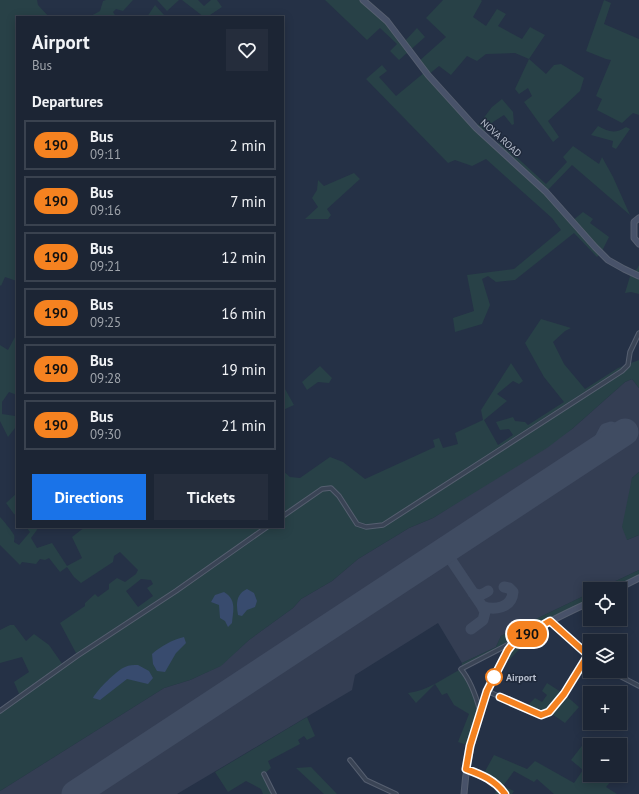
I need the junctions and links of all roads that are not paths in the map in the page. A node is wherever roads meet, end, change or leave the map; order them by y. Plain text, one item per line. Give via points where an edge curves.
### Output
1 (363, 0) edge
2 (639, 218) edge
3 (639, 244) edge
4 (639, 276) edge
5 (639, 333) edge
6 (284, 515) edge
7 (266, 528) edge
8 (639, 578) edge
9 (627, 584) edge
10 (583, 605) edge
11 (550, 621) junction
12 (515, 641) junction
13 (583, 651) edge
14 (583, 667) edge
15 (624, 678) edge
16 (639, 686) edge
17 (487, 691) junction
18 (0, 711) edge
19 (480, 712) junction
20 (350, 760) dead end
21 (466, 769) junction
22 (264, 774) dead end
23 (274, 794) edge
24 (396, 794) edge
25 (464, 794) edge
26 (505, 794) edge

1 - 4 street, NOVA ROAD via 387,21 428,75 476,128 546,192 595,248 608,260
2 - 3 street via 634,222 634,238
5 - 6 street via 630,352 628,366 622,371 383,524 366,527 357,524 331,488 322,489
7 - 18 street
8 - 9 street
10 - 11 street
11 - 12 street
11 - 13 street
12 - 17 street via 502,659
12 - 19 street via 461,669 477,698
14 - 17 street via 553,708 541,715
15 - 16 street
17 - 19 street
19 - 21 street
20 - 24 street via 366,780
21 - 25 street
21 - 26 street via 483,775 498,785
22 - 23 street

